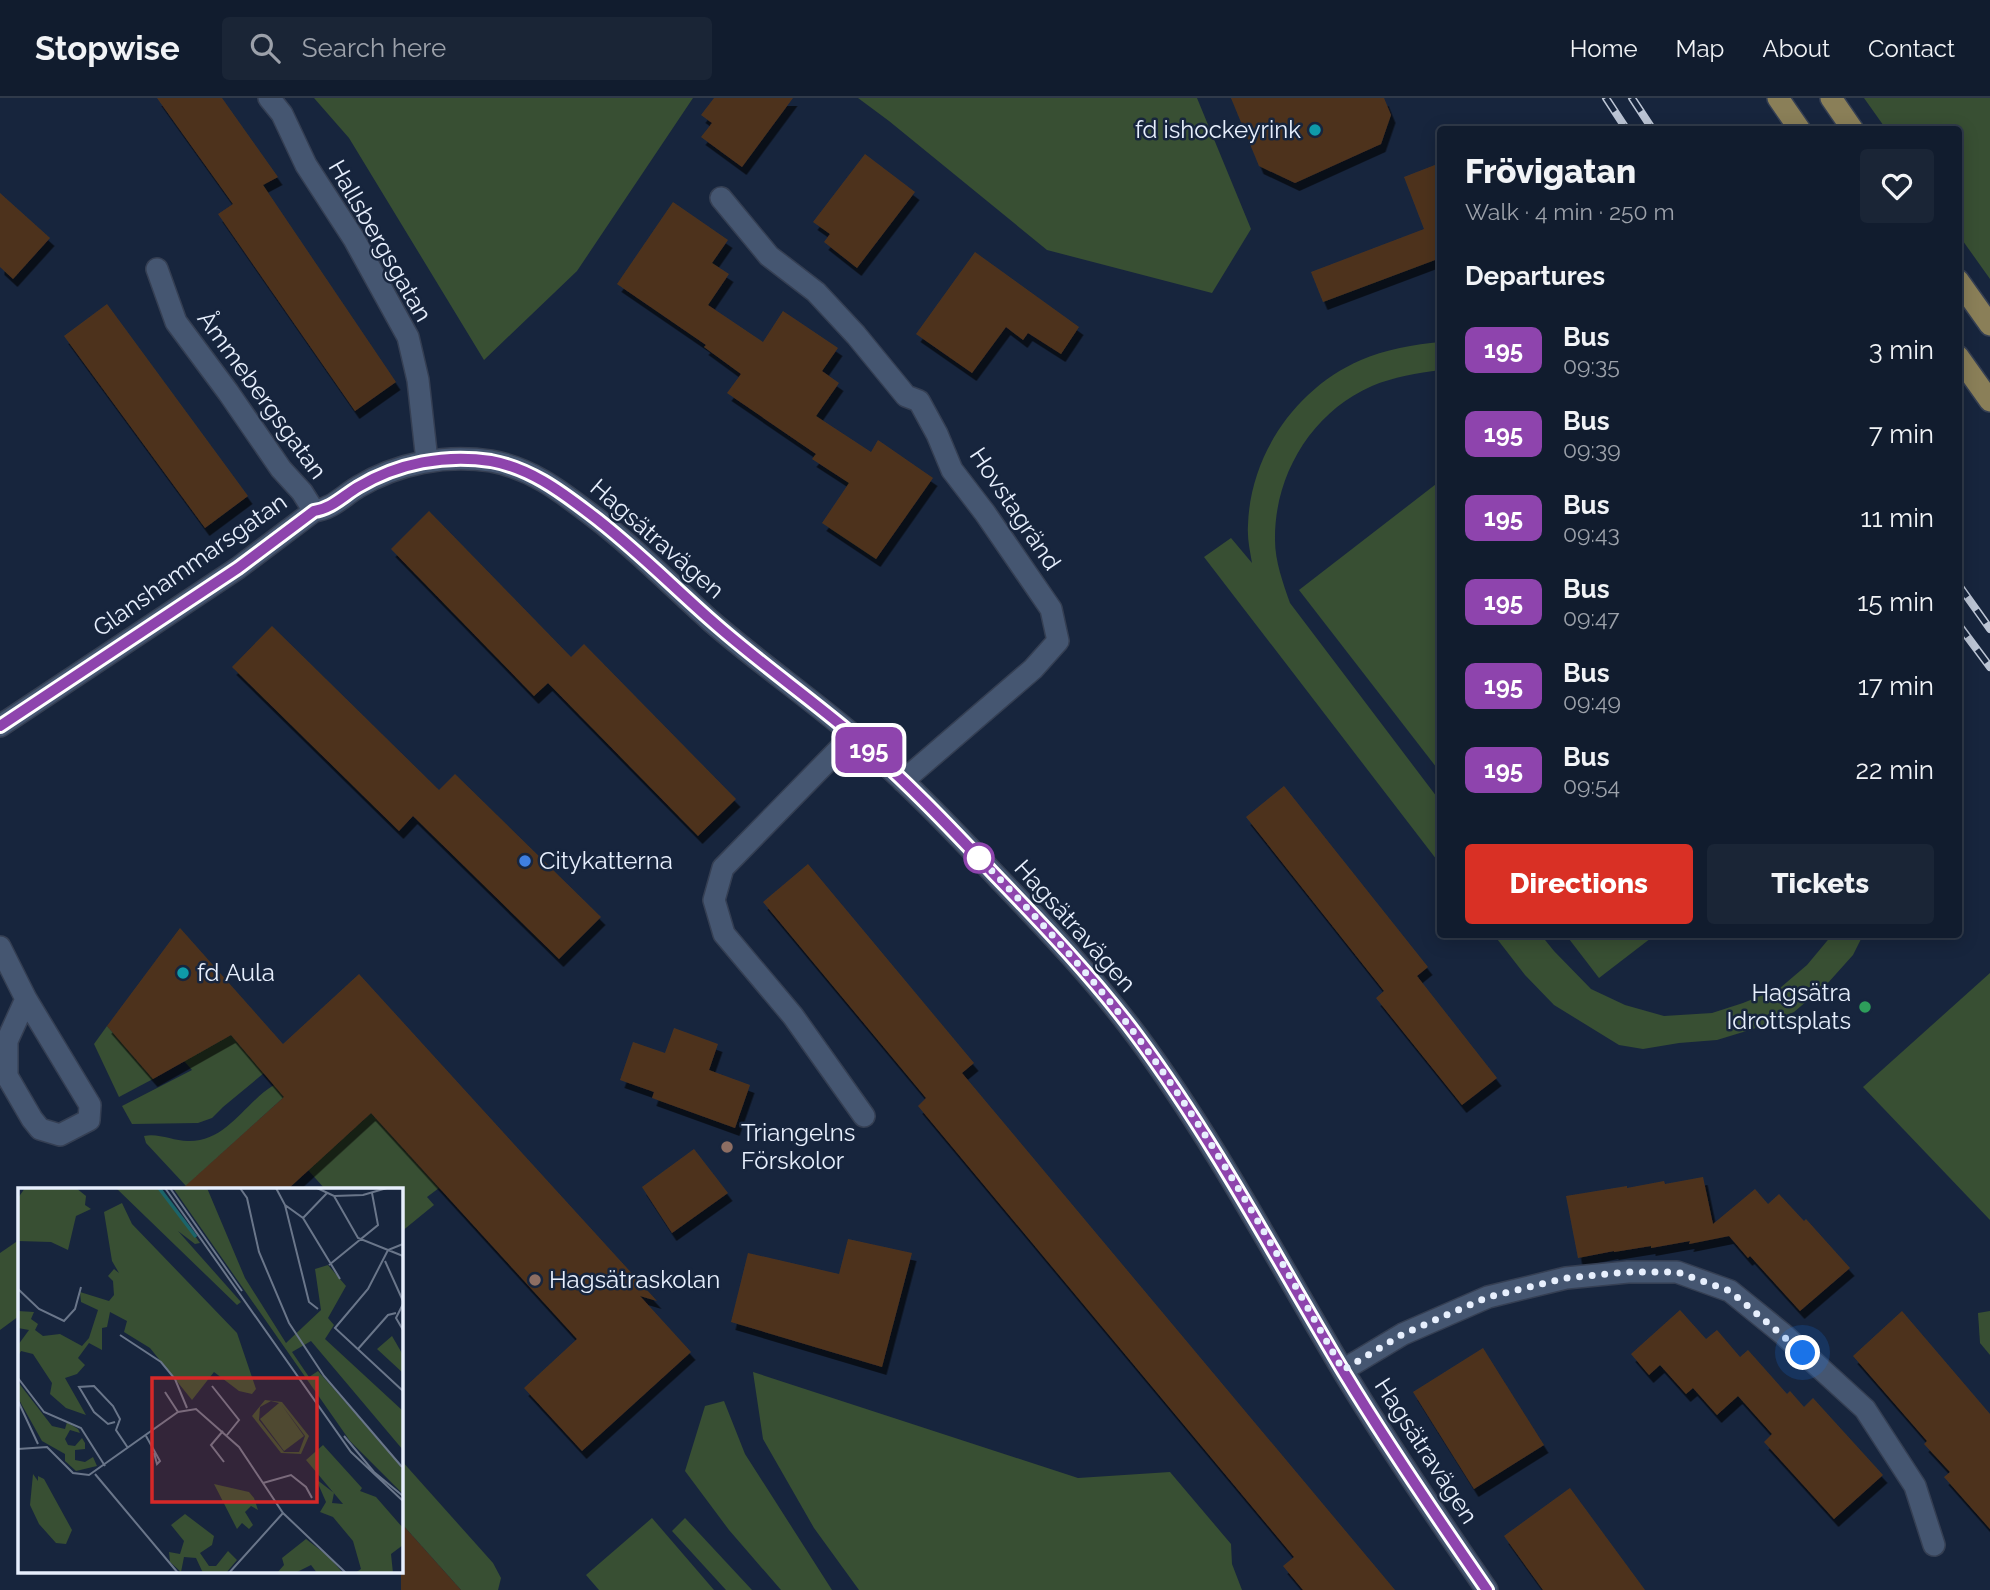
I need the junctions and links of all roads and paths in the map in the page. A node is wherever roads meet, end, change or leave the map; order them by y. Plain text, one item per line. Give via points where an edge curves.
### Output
1 (269, 98) edge
2 (1778, 98) edge
3 (1831, 98) edge
4 (1797, 126) edge
5 (1850, 126) edge
6 (721, 198) dead end
7 (156, 269) dead end
8 (1962, 286) edge
9 (1990, 325) edge
10 (1962, 362) edge
11 (1990, 401) edge
12 (460, 459) joint
13 (427, 460) junction
14 (314, 511) junction
15 (0, 726) edge
16 (853, 735) junction
17 (903, 781) junction
18 (0, 947) edge
19 (26, 999) junction
20 (864, 1116) dead end
21 (1343, 1370) junction
22 (1934, 1545) dead end
23 (1487, 1590) edge

1 - 13 street, Hallsbergsgatan via 408,337
2 - 4 main road
3 - 5 main road
6 - 17 street, Hovstagränd via 769,256 816,292 856,335 905,396 919,401 953,470 1051,609 1058,641 1033,669
7 - 14 street, Åmmebergsgatan via 176,322
8 - 9 main road
10 - 11 main road
12 - 13 street, Glanshammarsgatan
12 - 16 street, Hagsätravägen via 492,461 527,471 554,486 618,534 713,623
13 - 14 street, Glanshammarsgatan via 391,471 325,510
14 - 15 street, Glanshammarsgatan via 238,568
16 - 17 street, Hagsätravägen
16 - 20 street via 723,868 714,901 723,934 793,1016
17 - 21 street, Hagsätravägen via 1048,930 1136,1035 1211,1143
18 - 19 street
19 - 19 street via 90,1105 89,1120 60,1135 40,1129 7,1076 7,1041
21 - 22 street via 1403,1334 1488,1297 1566,1278 1677,1272 1730,1291 1865,1409 1914,1486
21 - 23 street, Hagsätravägen

